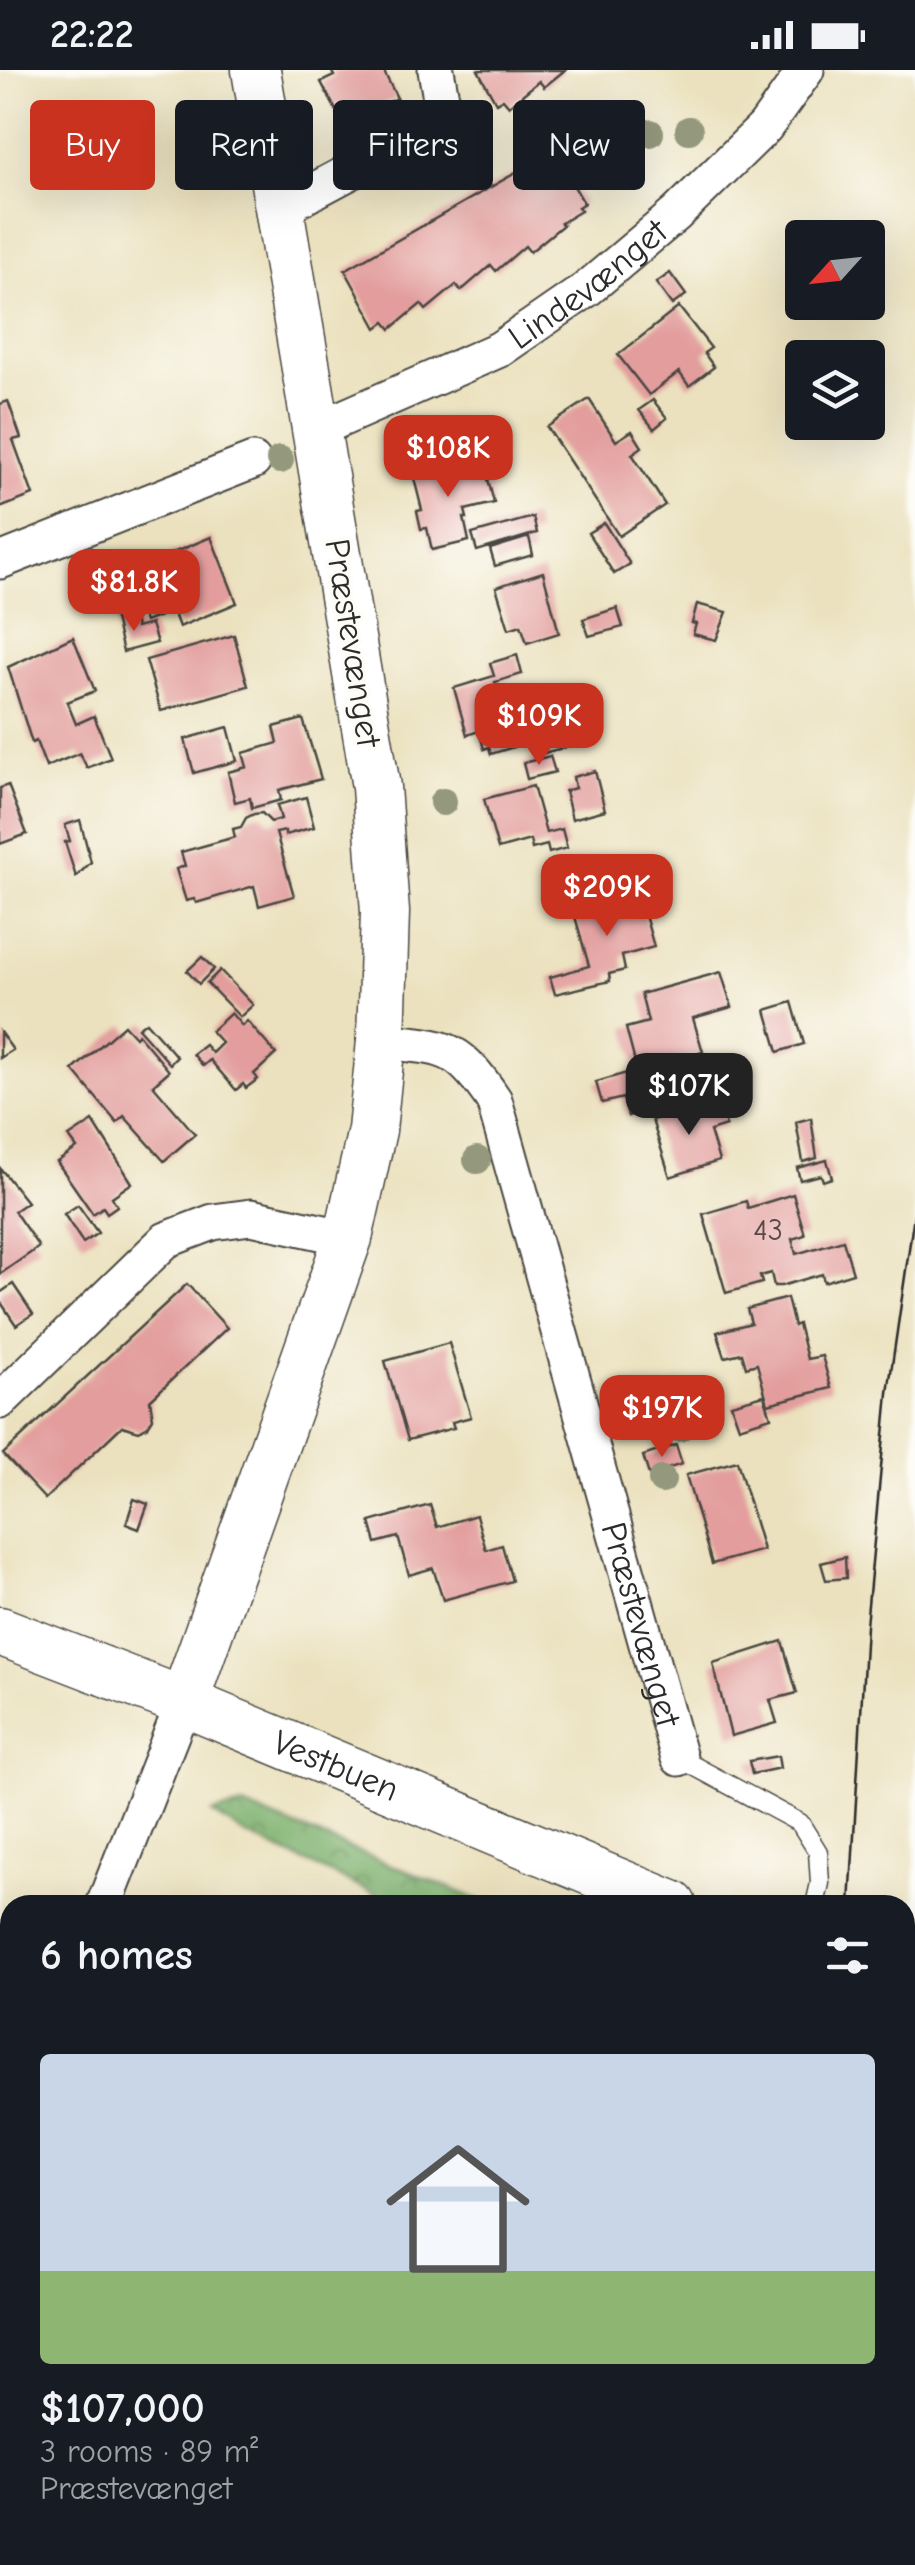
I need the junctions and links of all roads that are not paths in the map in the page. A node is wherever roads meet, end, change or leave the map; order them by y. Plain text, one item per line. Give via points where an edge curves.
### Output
1 (256, 70) edge
2 (436, 70) edge
3 (806, 70) edge
4 (280, 210) junction
5 (318, 429) junction
6 (253, 461) dead end
7 (0, 561) edge
8 (381, 1041) junction
9 (348, 1238) junction
10 (0, 1401) edge
11 (0, 1631) edge
12 (184, 1702) junction
13 (679, 1758) joint
14 (108, 1895) edge
15 (648, 1895) edge
16 (817, 1895) edge

1 - 4 street, Præstevænget
2 - 4 street via 446,121
3 - 5 street, Lindevænget via 765,128 587,289 500,349
4 - 5 street, Præstevænget
5 - 8 street, Præstevænget via 376,787 385,912
6 - 7 street
8 - 9 street, Præstevænget via 372,1130
8 - 13 street, Præstevænget via 444,1048 472,1068 494,1100
9 - 10 street via 251,1217 213,1222 166,1240
9 - 12 street, Præstevænget
11 - 12 street, Vestbuen
12 - 14 street
12 - 15 street, Vestbuen
13 - 16 lane via 800,1823 818,1852

